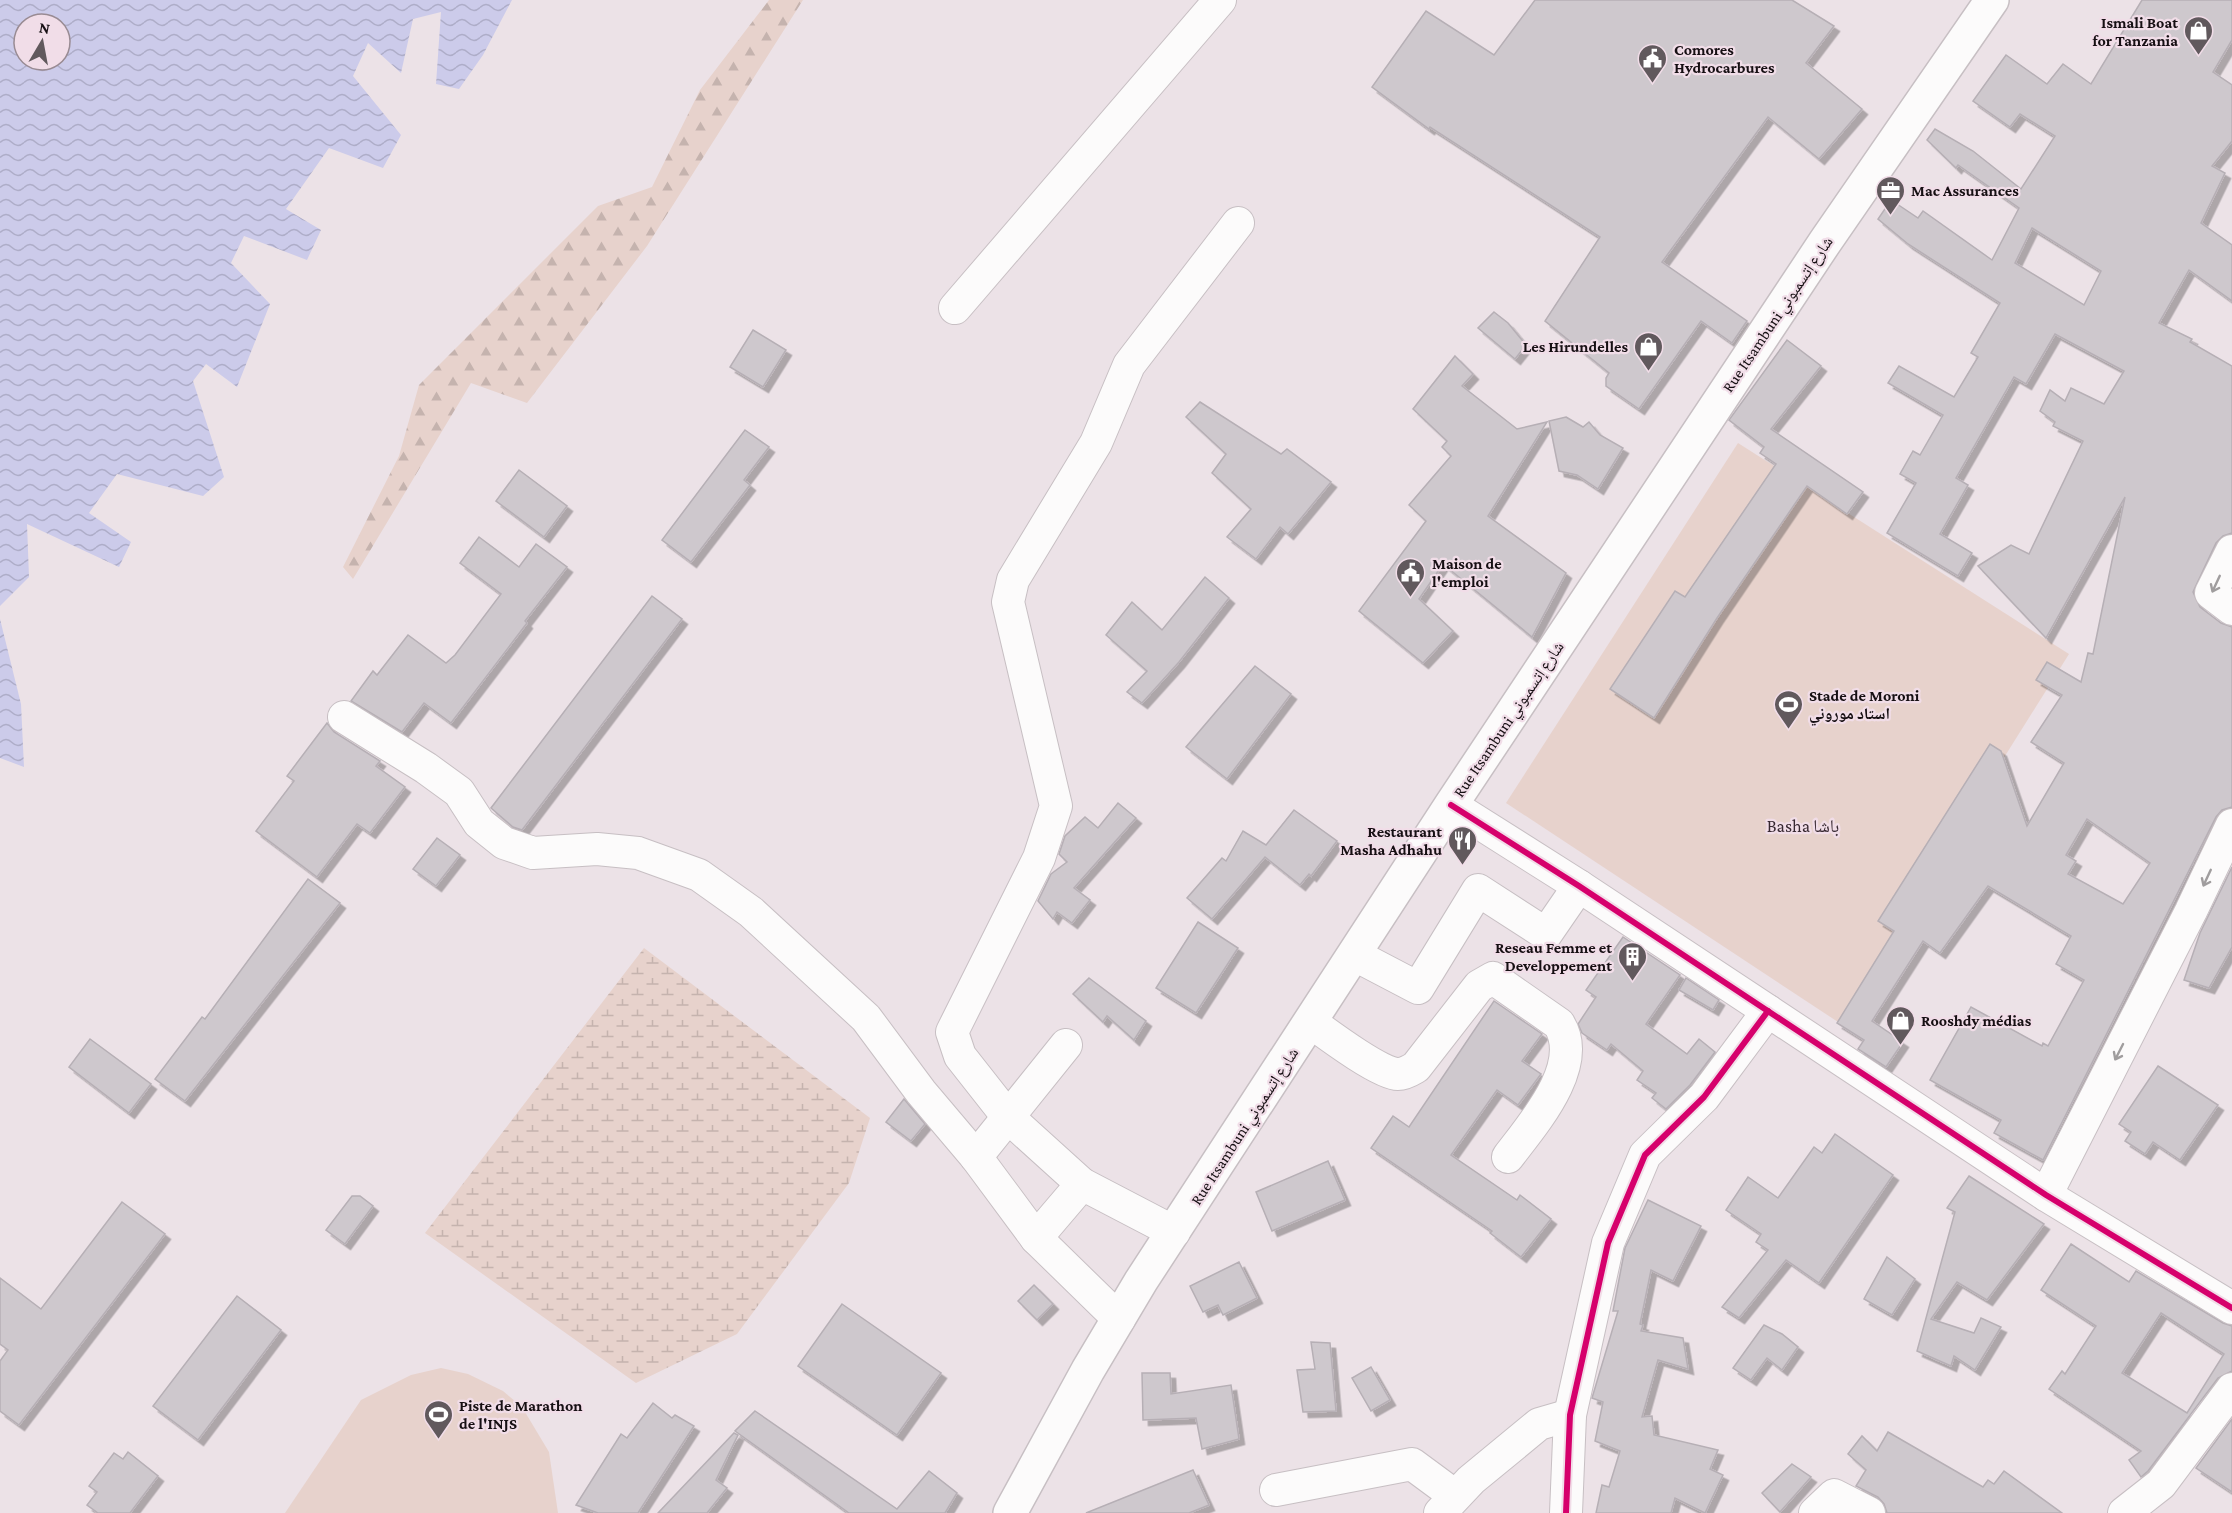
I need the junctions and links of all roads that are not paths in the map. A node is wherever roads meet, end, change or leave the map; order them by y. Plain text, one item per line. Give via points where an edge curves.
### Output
1 (1220, 0) edge
2 (1992, 0) edge
3 (1238, 223) dead end
4 (955, 308) dead end
5 (2232, 551) edge
6 (2232, 609) edge
7 (344, 717) dead end
8 (1450, 805) junction
9 (2232, 825) edge
10 (1579, 886) junction
11 (1355, 955) junction
12 (1768, 1011) junction
13 (1312, 1023) junction
14 (1066, 1046) dead end
15 (1008, 1118) junction
16 (976, 1157) junction
17 (1508, 1157) dead end
18 (1082, 1184) junction
19 (2046, 1195) junction
20 (1174, 1232) junction
21 (1036, 1238) junction
22 (2232, 1308) edge
23 (1119, 1318) junction
24 (2232, 1389) edge
25 (1570, 1415) junction
26 (1276, 1490) dead end
27 (1447, 1504) edge
28 (1010, 1513) edge
29 (1566, 1513) edge
30 (1815, 1513) edge
31 (1869, 1513) edge
32 (2124, 1513) edge

1 - 4 street
2 - 8 main road, Rue Itsambuni شارع إتسمبوني via 1825,242
3 - 15 street via 1129,365 1096,443 1012,580 1008,603 1056,806 1039,858 952,1032 960,1056
5 -> 6 street via 2211,593
7 - 16 street via 459,792 479,823 504,843 533,853 597,849 638,853 699,875 751,912 866,1018
8 - 10 street
8 - 11 main road, Rue Itsambuni شارع إتسمبوني
9 -> 19 street
10 - 11 street via 1546,934 1478,890 1418,988
10 - 12 street
11 - 13 main road, Rue Itsambuni شارع إتسمبوني
12 - 19 street
12 - 25 street via 1704,1097 1645,1155 1608,1243
13 - 17 street via 1378,1066 1402,1073 1416,1067 1479,986 1493,978 1559,1024 1565,1033 1566,1052 1551,1100
13 - 20 main road, Rue Itsambuni شارع إتسمبوني
14 - 15 street
15 - 16 street
15 - 18 street
16 - 21 street
18 - 20 street
18 - 21 street
19 - 22 street
20 - 23 main road, Rue Itsambuni شارع إتسمبوني
21 - 23 street
23 - 28 main road, Rue Itsambuni شارع إتسمبوني
24 - 32 street via 2162,1484
25 - 27 street via 1539,1424
25 - 29 street
26 - 27 street via 1412,1464
30 - 31 street via 1834,1495

